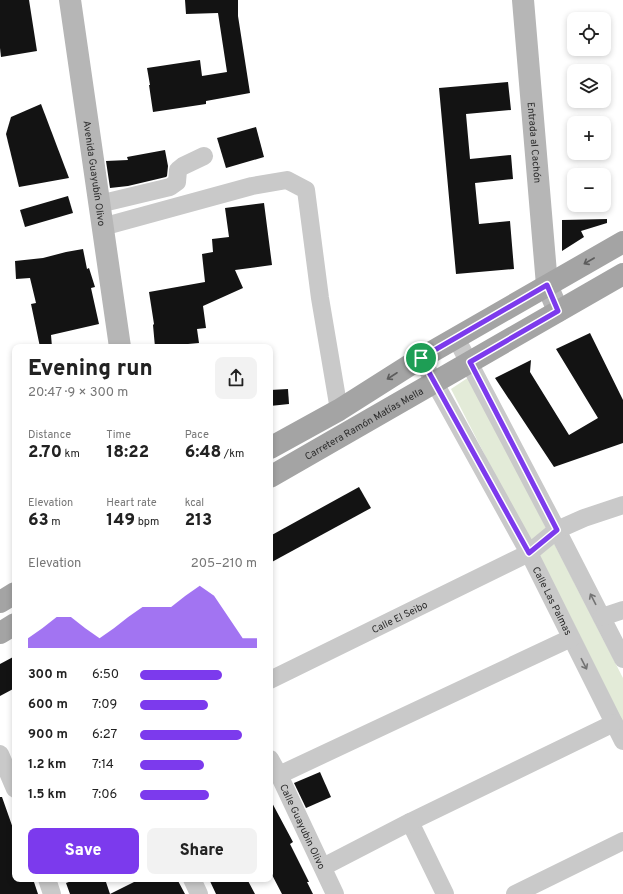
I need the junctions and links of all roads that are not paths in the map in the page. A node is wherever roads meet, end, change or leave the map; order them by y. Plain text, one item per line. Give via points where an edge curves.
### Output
1 (70, 0) edge
2 (523, 0) edge
3 (204, 156) dead end
4 (99, 204) junction
5 (102, 227) junction
6 (623, 242) edge
7 (623, 274) edge
8 (547, 285) junction
9 (558, 311) junction
10 (456, 338) junction
11 (120, 344) edge
12 (421, 358) junction
13 (470, 362) junction
14 (435, 382) junction
15 (339, 410) junction
16 (273, 446) edge
17 (273, 475) edge
18 (623, 505) edge
19 (557, 530) junction
20 (529, 553) junction
21 (12, 595) edge
22 (0, 602) edge
23 (623, 610) edge
24 (602, 617) junction
25 (12, 626) edge
26 (0, 633) edge
27 (571, 638) junction
28 (623, 659) edge
29 (273, 679) edge
30 (614, 723) junction
31 (623, 741) edge
32 (0, 754) edge
33 (273, 764) edge
34 (279, 775) junction
35 (12, 782) edge
36 (410, 822) junction
37 (623, 841) edge
38 (323, 867) junction
39 (48, 882) edge
40 (193, 882) edge
41 (52, 894) edge
42 (199, 894) edge
43 (336, 894) edge
44 (445, 894) edge
45 (515, 894) edge

1 - 4 main road, Avenida Guayubín Olivo
2 - 8 main road, Entrada al Cachón
3 - 4 street via 178,170 177,182 170,187
4 - 5 main road, Avenida Guayubín Olivo
5 - 11 main road, Avenida Guayubín Olivo
5 - 15 street via 252,186 287,180 306,190 320,298
6 -> 8 main road
7 - 9 main road, Carretera Ramón Matías Mella
8 - 9 main road, Entrada al Cachón
8 - 10 main road
9 - 13 main road, Carretera Ramón Matías Mella
10 - 12 main road
10 - 13 street
12 - 14 street, Calle Las Palmas
12 -> 15 main road
13 - 14 main road, Carretera Ramón Matías Mella
13 - 19 street
14 - 17 main road, Carretera Ramón Matías Mella
14 - 20 street, Calle Las Palmas
15 - 16 main road
18 - 19 street, Calle El Seibo
19 - 20 street, Calle El Seibo
24 -> 19 street
20 - 27 street, Calle Las Palmas
20 - 29 street, Calle El Seibo
21 - 22 main road
23 - 24 street
24 - 28 street
25 - 26 main road
27 -> 30 street, Calle Las Palmas
27 - 34 street
30 - 31 street, Calle Las Palmas
30 - 36 street
32 - 35 street
33 - 34 street, Calle Guayubin Olivo
34 - 38 street, Calle Guayubin Olivo
36 - 38 street
36 - 44 street
37 - 45 street
38 - 43 street, Calle Guayubin Olivo
39 - 41 street
40 - 42 street

